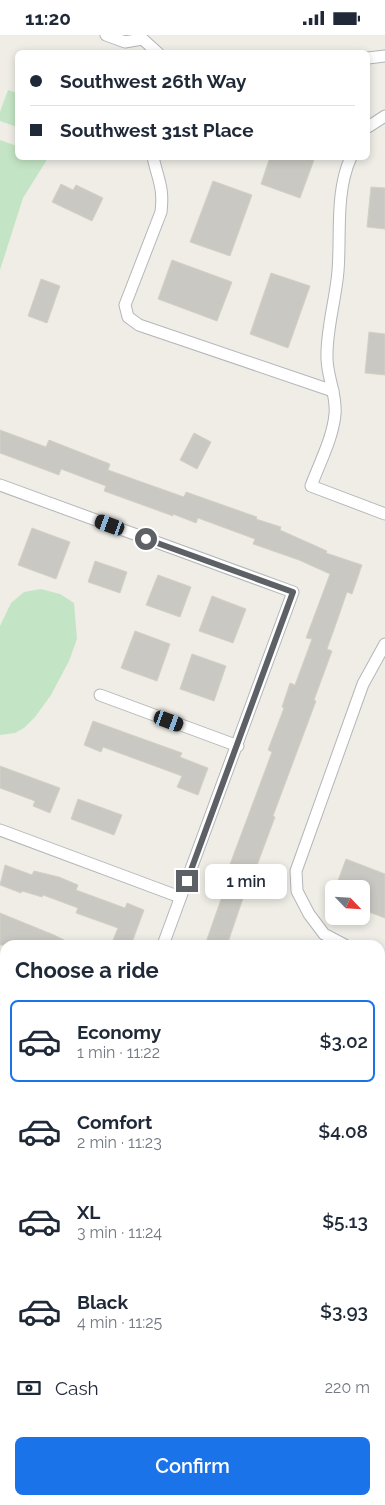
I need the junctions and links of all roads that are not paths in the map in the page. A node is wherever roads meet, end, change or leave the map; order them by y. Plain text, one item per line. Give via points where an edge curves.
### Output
1 (106, 35) edge
2 (137, 36) edge
3 (154, 50) edge
4 (385, 56) edge
5 (370, 58) edge
6 (385, 116) edge
7 (370, 126) edge
8 (154, 160) edge
9 (350, 160) edge
10 (333, 391) junction
11 (0, 485) edge
12 (385, 514) edge
13 (385, 644) edge
14 (100, 695) dead end
15 (238, 746) junction
16 (0, 830) edge
17 (180, 897) junction
18 (165, 940) edge
19 (335, 940) edge

1 - 2 street via 125,42
2 - 3 street
4 - 5 street
6 - 7 street
8 - 10 street via 161,181 161,212 124,305 128,317 139,325
9 - 10 street via 342,182 338,270 327,355 328,377
10 - 12 street via 333,428 311,487
11 - 15 street via 293,592
13 - 19 street via 363,684 296,871 297,891 309,914 324,934
14 - 15 street
15 - 17 street
16 - 17 street
17 - 18 street

